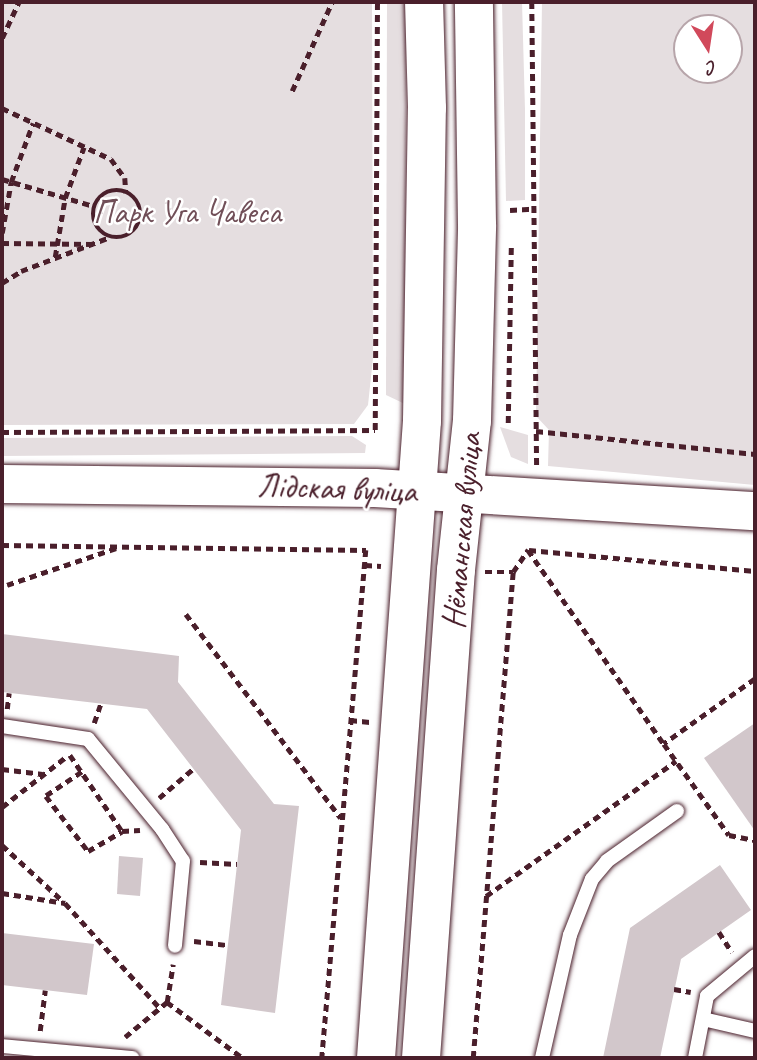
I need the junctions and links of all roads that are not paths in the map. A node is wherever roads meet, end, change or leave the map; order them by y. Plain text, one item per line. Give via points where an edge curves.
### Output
1 (424, 2) edge
2 (474, 2) edge
3 (2, 484) edge
4 (416, 491) junction
5 (468, 493) junction
6 (755, 511) edge
7 (2, 726) edge
8 (677, 811) dead end
9 (176, 943) road end
10 (755, 956) edge
11 (703, 1019) junction
12 (755, 1031) edge
13 (2, 1046) edge
14 (132, 1058) edge
15 (376, 1058) edge
16 (421, 1058) edge
17 (542, 1058) edge
18 (695, 1058) edge

1 - 4 main road, Нёманская вуліца via 426,149
2 - 5 main road, Нёманская вуліца via 477,225
3 - 4 main road, Лідская вуліца
4 - 5 main road, Лідская вуліца
4 - 15 main road, Нёманская вуліца
5 - 6 main road, Лідская вуліца
5 - 16 main road, Нёманская вуліца via 456,570
7 - 9 lane via 88,740 162,829 183,861
8 - 17 lane via 607,861 592,879 570,935
10 - 11 lane via 707,996
11 - 12 lane
11 - 18 lane
13 - 14 lane

